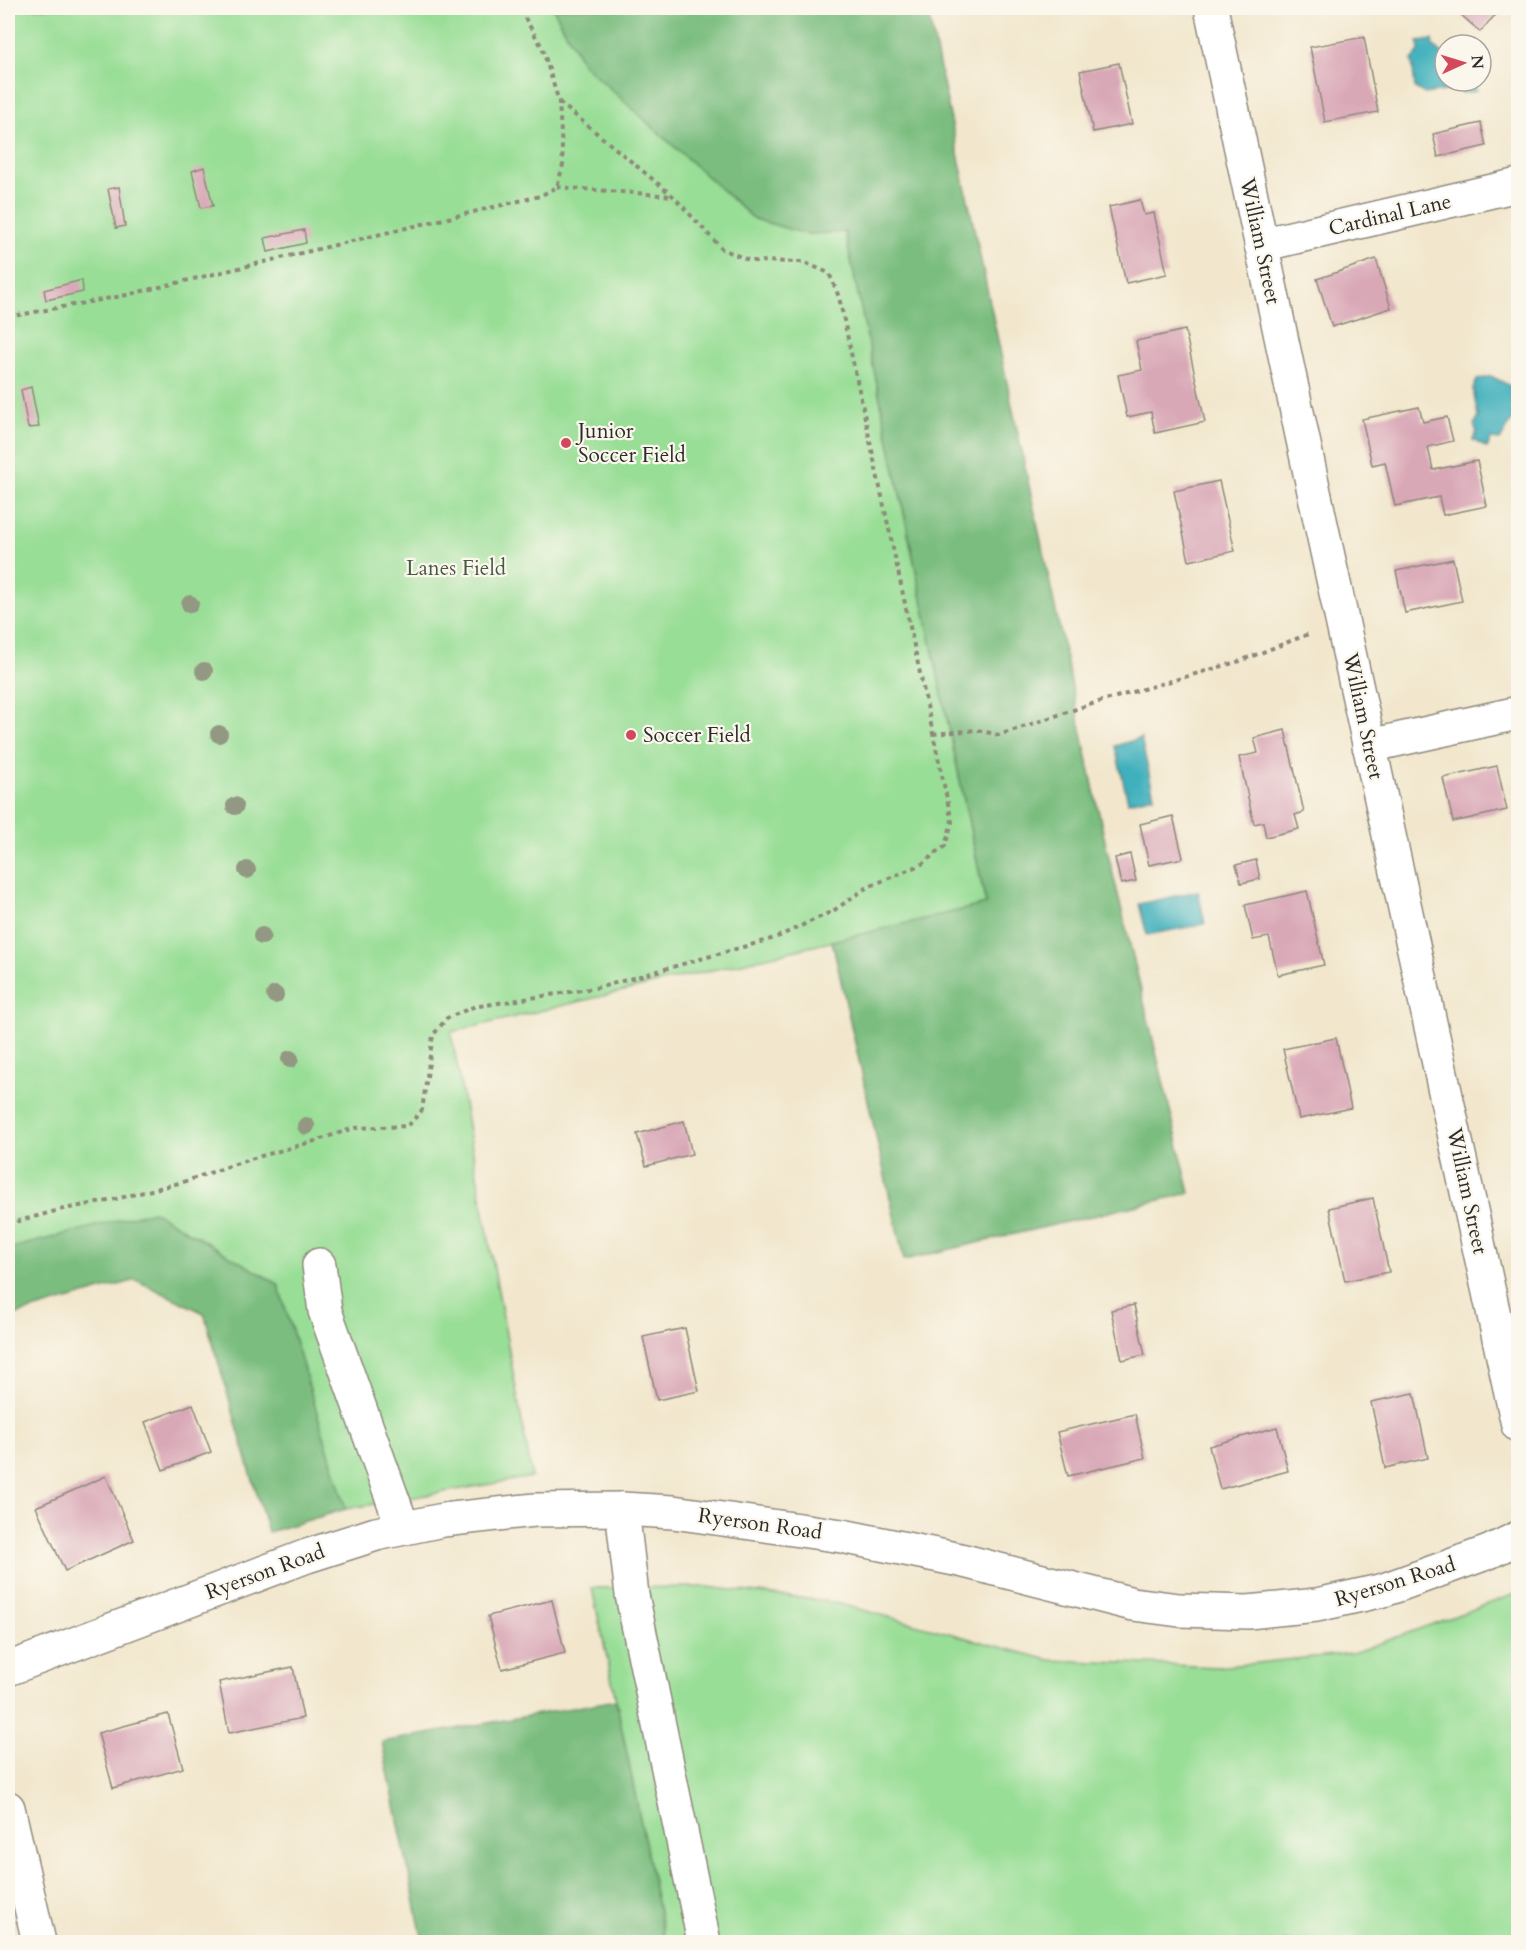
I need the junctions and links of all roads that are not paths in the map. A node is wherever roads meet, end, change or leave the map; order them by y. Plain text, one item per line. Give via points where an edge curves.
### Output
1 (1211, 8) edge
2 (1518, 185) edge
3 (1260, 245) junction
4 (1518, 713) edge
5 (1369, 746) junction
6 (319, 1265) dead end
7 (1518, 1425) edge
8 (622, 1509) junction
9 (404, 1528) junction
10 (1518, 1538) edge
11 (8, 1669) edge
12 (8, 1808) edge
13 (39, 1942) edge
14 (704, 1942) edge

1 - 3 street, William Street
2 - 3 street, Cardinal Lane
3 - 5 street, William Street
4 - 5 street
5 - 7 street, William Street
6 - 9 street via 325,1311
8 - 9 street, Ryerson Road via 536,1510
8 - 10 street, Ryerson Road via 674,1512 842,1536 960,1560 1133,1604 1179,1610 1248,1612 1317,1605 1384,1590
8 - 14 street via 632,1595
9 - 11 street, Ryerson Road via 307,1556
12 - 13 street

